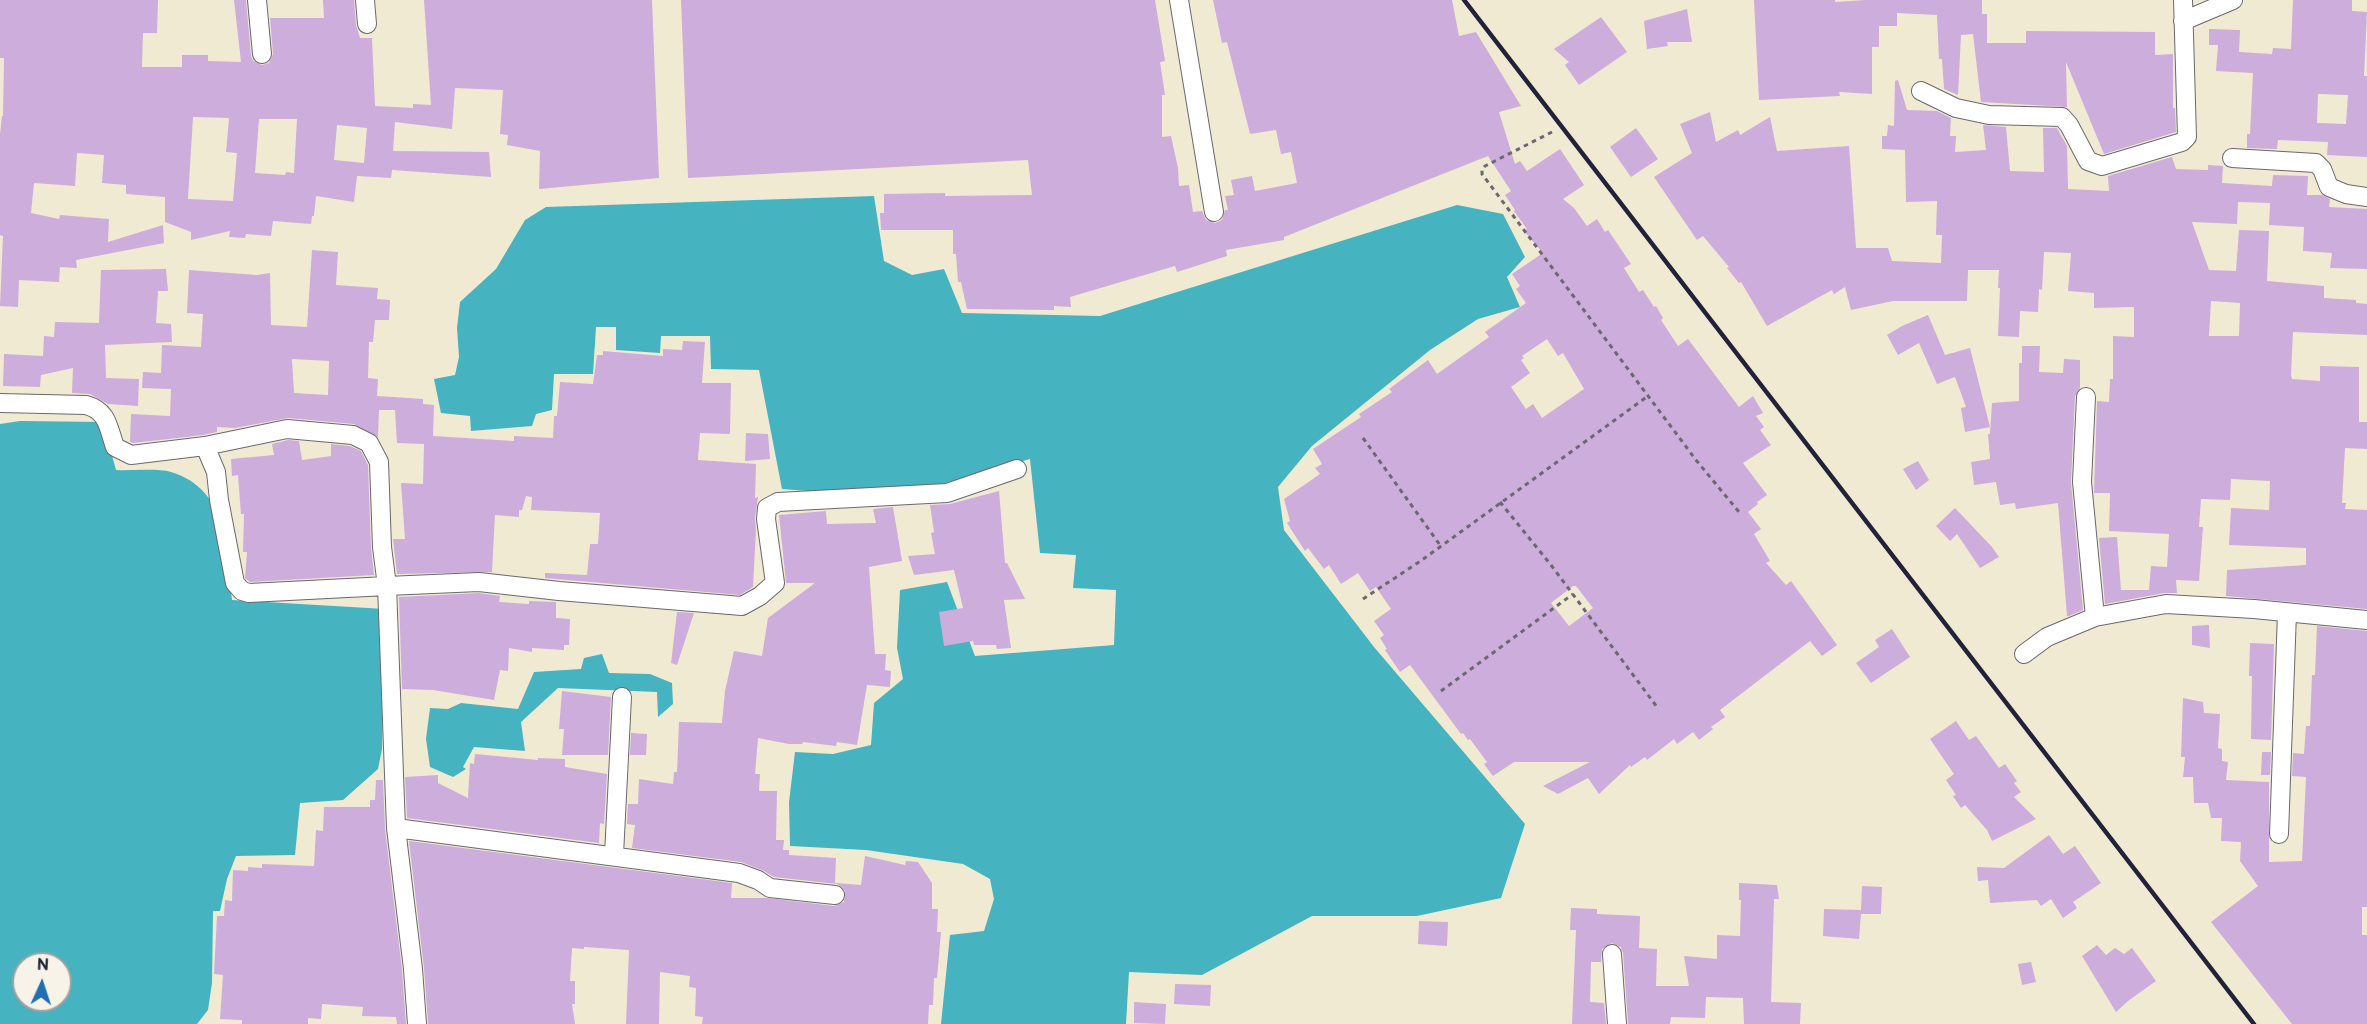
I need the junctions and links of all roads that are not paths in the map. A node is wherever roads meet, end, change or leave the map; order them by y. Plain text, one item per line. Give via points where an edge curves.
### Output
1 (257, 0) edge
2 (366, 0) edge
3 (1179, 0) edge
4 (2183, 0) edge
5 (2233, 0) edge
6 (2183, 21) junction
7 (367, 24) dead end
8 (262, 54) dead end
9 (1921, 92) dead end
10 (2232, 158) dead end
11 (2367, 197) edge
12 (1214, 212) dead end
13 (2086, 397) dead end
14 (0, 403) edge
15 (205, 446) junction
16 (1017, 469) dead end
17 (387, 586) junction
18 (2287, 613) junction
19 (2095, 617) junction
20 (2367, 620) edge
21 (2024, 654) dead end
22 (622, 697) dead end
23 (396, 828) junction
24 (2279, 834) dead end
25 (614, 855) junction
26 (835, 895) dead end
27 (1612, 954) dead end
28 (417, 1024) edge
29 (1617, 1024) edge

1 - 8 street
2 - 7 street
3 - 12 street
4 - 6 street
5 - 6 street
6 - 9 street via 2187,137 2182,142 2103,166 2088,161 2062,117 1989,115 1956,108
10 - 11 street via 2316,164 2329,187
13 - 19 street via 2082,482
14 - 15 street via 98,408 115,447 131,455
15 - 17 street via 216,472 235,583 242,591
15 - 17 street via 287,429 353,435 369,443 379,462
16 - 17 street via 947,493 778,502 767,508 766,519 775,583 742,606 480,582
17 - 23 street
18 - 19 street via 2166,604
18 - 20 street
18 - 24 street
19 - 21 street via 2047,637
22 - 25 street
23 - 25 street
23 - 28 street
25 - 26 street via 739,873 770,888
27 - 29 street

